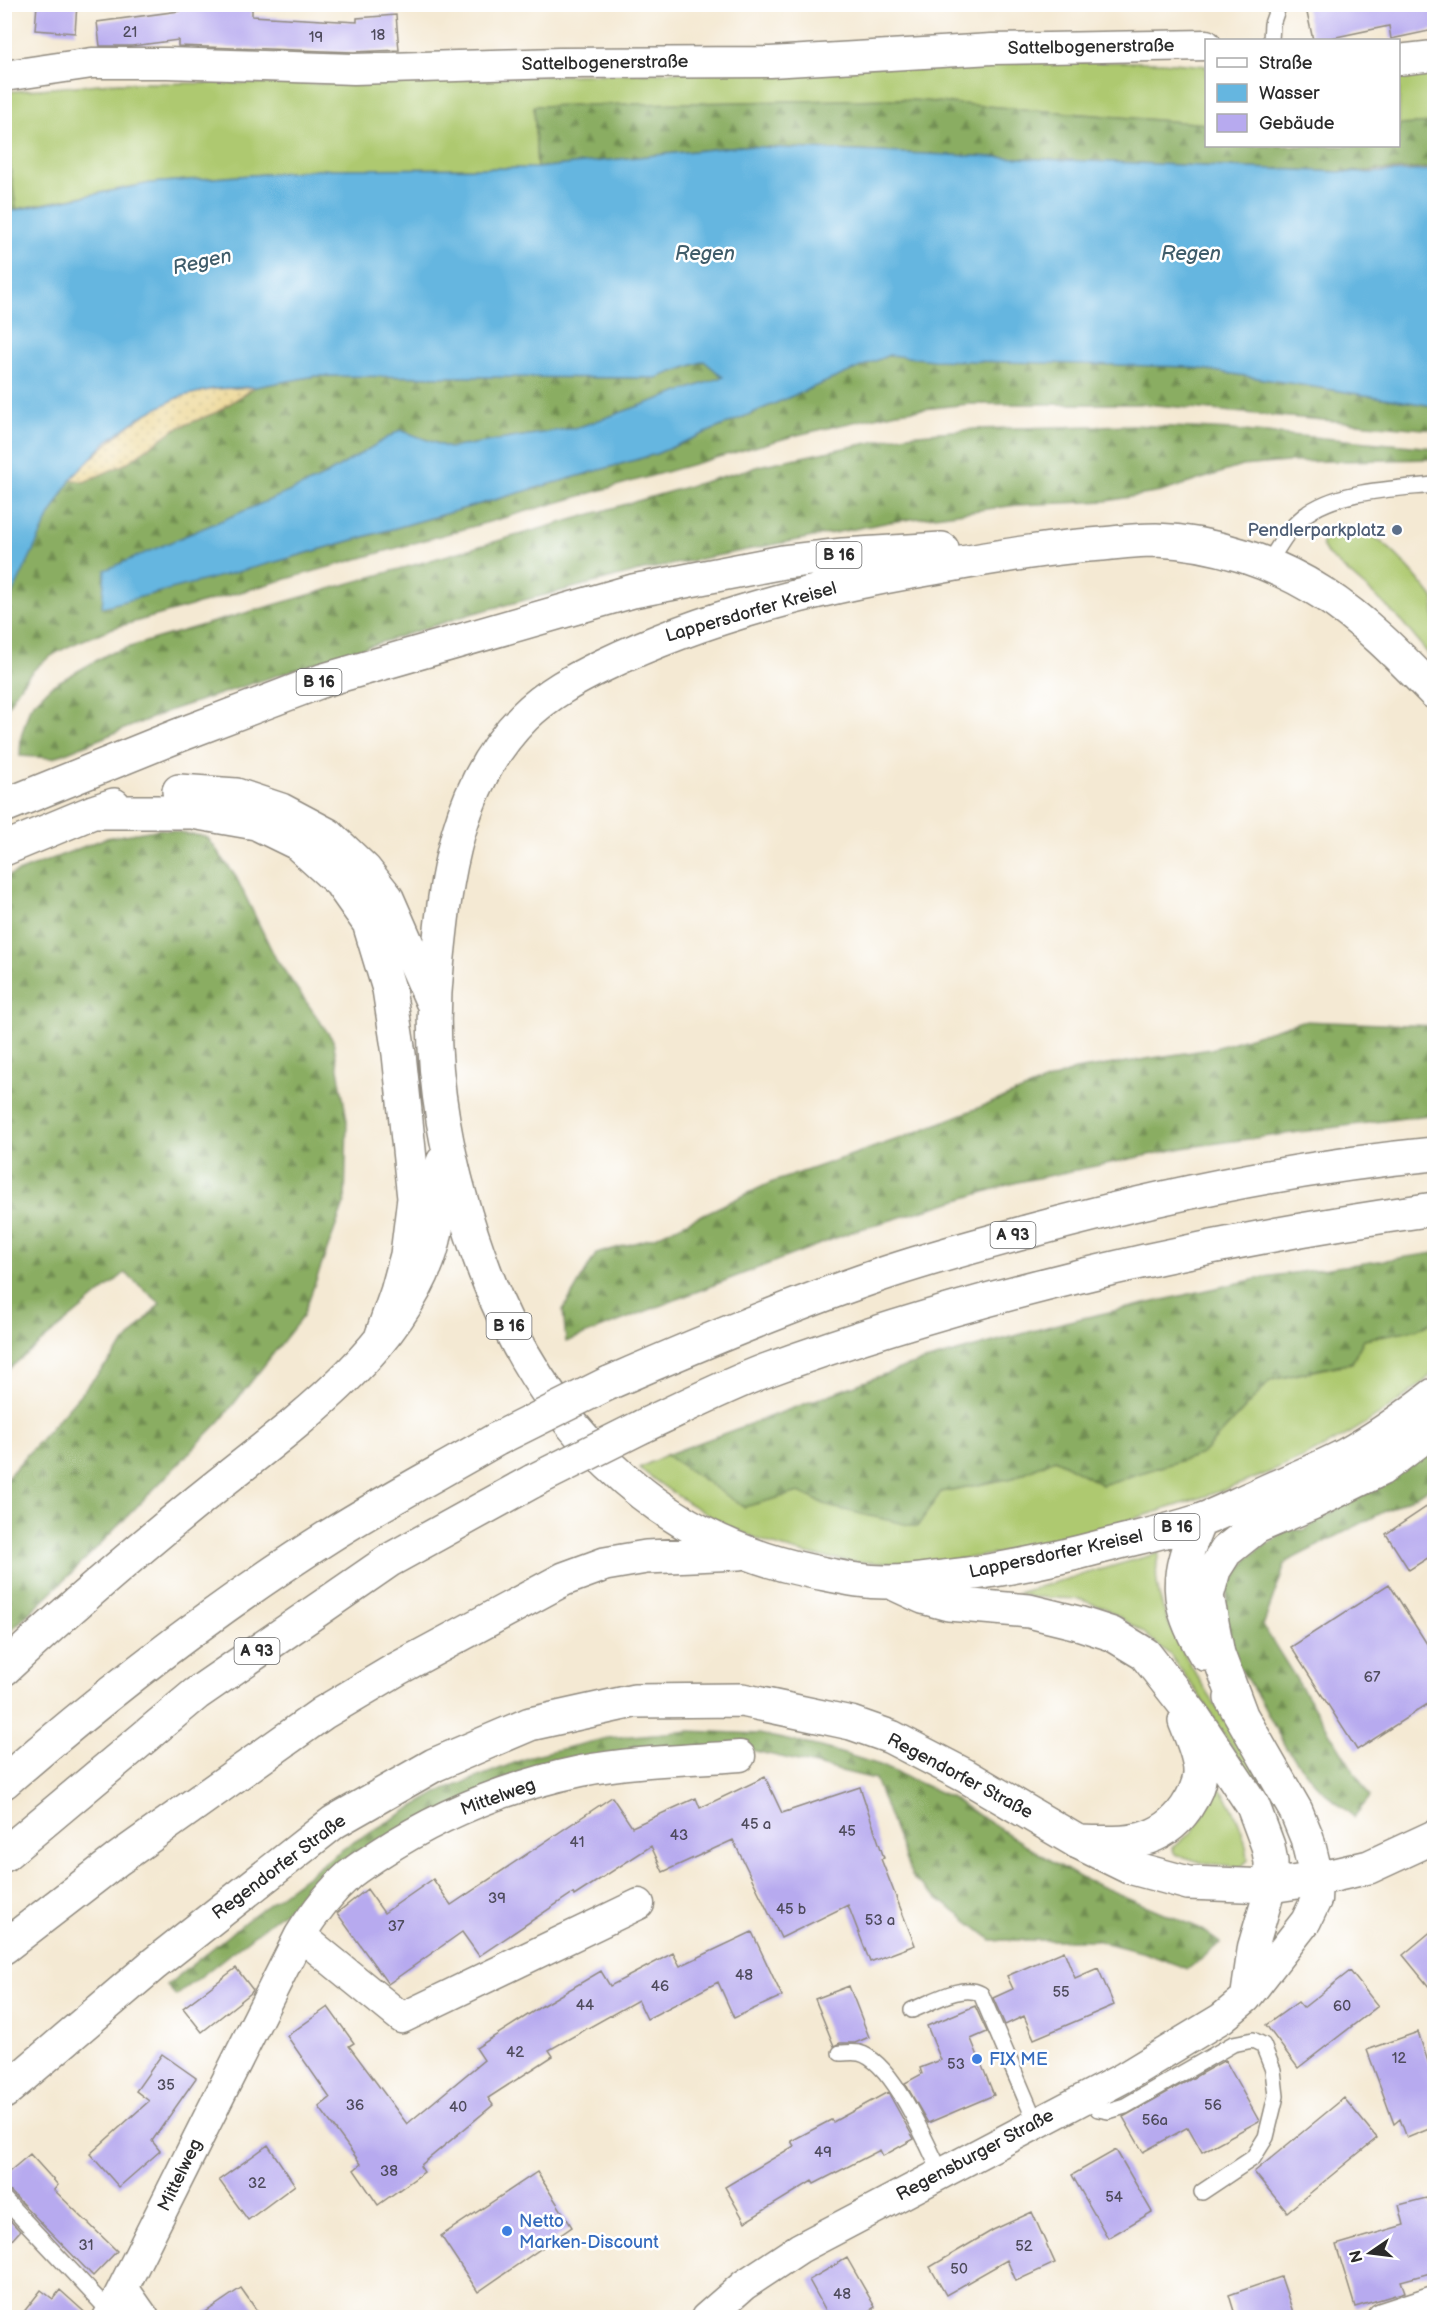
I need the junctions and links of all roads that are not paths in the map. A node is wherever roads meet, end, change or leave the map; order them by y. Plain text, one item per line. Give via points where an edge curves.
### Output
1 (1278, 4) edge
2 (1271, 39) edge
3 (1205, 45) edge
4 (1434, 56) edge
5 (1400, 60) edge
6 (4, 76) edge
7 (1434, 485) edge
8 (1048, 548) junction
9 (1268, 564) junction
10 (1434, 692) edge
11 (10, 803) edge
12 (93, 812) junction
13 (7, 848) edge
14 (433, 1002) junction
15 (445, 1133) junction
16 (1434, 1154) edge
17 (1434, 1209) edge
18 (381, 1338) junction
19 (1434, 1395) edge
20 (1434, 1429) edge
21 (1199, 1522) junction
22 (744, 1552) junction
23 (893, 1582) junction
24 (4, 1669) edge
25 (1166, 1678) junction
26 (1241, 1715) junction
27 (740, 1756) dead end
28 (4, 1782) edge
29 (1434, 1837) edge
30 (1078, 1842) junction
31 (4, 1855) edge
32 (1317, 1879) junction
33 (1271, 1886) junction
34 (639, 1905) dead end
35 (300, 1935) junction
36 (4, 1947) edge
37 (1246, 1998) junction
38 (912, 2010) dead end
39 (840, 2053) dead end
40 (4, 2092) edge
41 (1090, 2094) junction
42 (1036, 2123) junction
43 (941, 2173) junction
44 (1202, 2192) dead end
45 (4, 2199) edge
46 (1434, 2301) edge
47 (114, 2306) edge
48 (144, 2318) edge
49 (706, 2318) edge
50 (1382, 2318) edge

1 - 2 lane
3 - 6 street, Sattelbogenerstraße via 992,49 770,62 354,69 92,63
4 - 5 street
7 - 9 lane via 1330,501 1305,515 1286,534
8 - 9 main road, Lappersdorfer Kreisel / B 16 via 1153,540 1203,545
8 - 11 main road, B 16 via 929,549 843,555 783,562 633,591 324,680
8 - 14 main road, Lappersdorfer Kreisel / B 16 via 837,586 746,610 648,644 577,678 531,710 488,763 468,803 444,890
9 - 10 main road, Lappersdorfer Kreisel / B 16 via 1353,615
12 - 13 main road, B 16
12 - 14 main road, B 16 via 177,791 236,795 281,810 328,835 365,870 387,898
12 - 18 main road via 192,812 256,823 297,843 323,866 340,882 369,923 389,989 414,1198 407,1255
14 - 15 main road, Lappersdorfer Kreisel / B 16
15 - 18 main road via 440,1205 429,1259
15 - 22 main road, Lappersdorfer Kreisel / B 16 via 474,1242 493,1294 519,1346 564,1418 651,1502
16 - 28 main road, A 93, bridge via 1305,1169 1196,1190 1120,1206 967,1248 875,1276 609,1383 497,1439 331,1534 194,1627
17 - 31 main road, A 93, bridge via 1320,1225 1061,1279 889,1328 764,1371 533,1481 390,1560 196,1694
18 - 24 main road via 330,1392 164,1529
19 - 21 main road, Lappersdorfer Kreisel / B 16 via 1346,1455
20 - 26 main road via 1381,1469 1256,1527 1226,1551 1214,1570 1207,1596 1218,1654
21 - 23 main road, Lappersdorfer Kreisel / B 16 via 999,1571
21 - 26 main road, B 16 via 1186,1551 1180,1580 1184,1608 1198,1643
22 - 23 main road, Lappersdorfer Kreisel / B 16 via 783,1566 842,1578
22 - 36 main road via 646,1557 605,1564 564,1579 323,1713 118,1859
23 - 25 main road, B 16 via 949,1604 1029,1611 1112,1634 1145,1654
25 - 30 main road, B 16 via 1195,1747 1200,1774 1192,1800 1179,1819 1149,1838 1122,1843
25 - 33 main road, B 16 via 1253,1806 1269,1854
26 - 32 main road, B 16 via 1296,1811
27 - 35 street, Mittelweg via 581,1771 516,1787 452,1813 403,1838 351,1873 321,1902
29 - 32 main road via 1369,1867
30 - 33 main road, Regendorfer Straße via 1129,1867 1188,1883
30 - 40 main road, Regendorfer Straße via 957,1771 891,1737 851,1723 742,1700 634,1701 530,1724 434,1765 334,1822 154,1964
32 - 33 main road
32 - 37 street, Regensburger Straße via 1316,1900 1306,1921
33 - 37 street via 1253,1947
34 - 35 street via 402,2018
35 - 47 street, Mittelweg
37 - 41 street, Regensburger Straße via 1212,2024
38 - 42 lane via 969,1990 981,1994
39 - 43 lane via 859,2053 877,2063 891,2079
41 - 42 street, Regensburger Straße
41 - 44 lane via 1098,2109 1125,2106 1233,2044 1253,2040 1263,2045 1273,2070 1276,2096 1266,2137 1253,2158
42 - 43 street, Regensburger Straße
43 - 49 street, Regensburger Straße via 800,2248 744,2285
45 - 47 lane
46 - 50 street
47 - 48 street

